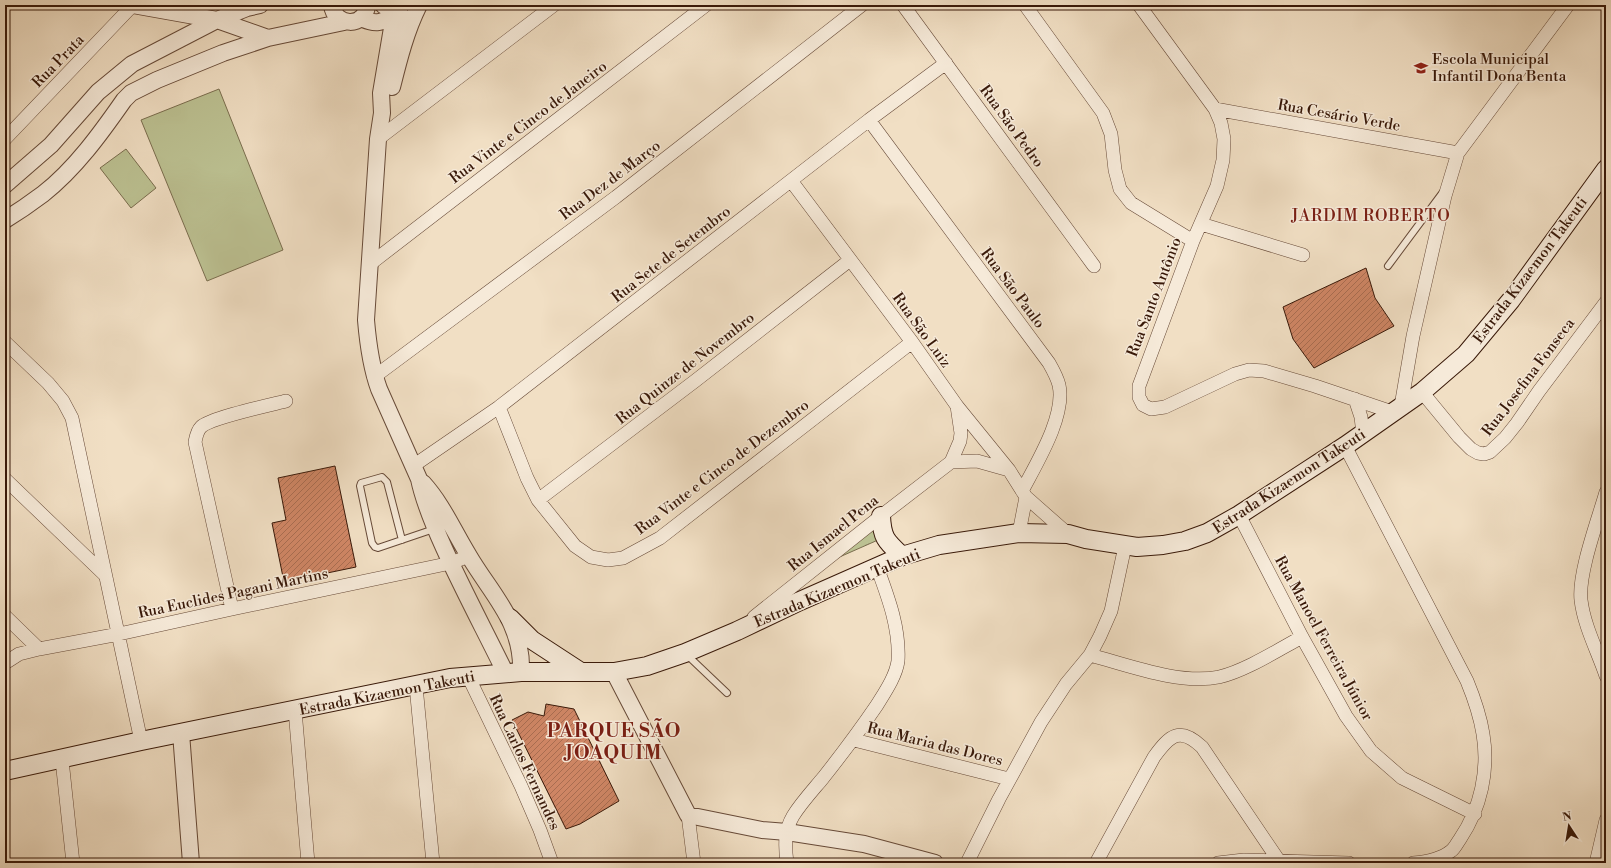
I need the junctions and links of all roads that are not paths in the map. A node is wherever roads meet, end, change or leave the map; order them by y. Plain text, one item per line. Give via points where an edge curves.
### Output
1 (132, 5) edge
2 (231, 5) edge
3 (332, 5) edge
4 (383, 5) edge
5 (415, 5) edge
6 (419, 5) edge
7 (554, 5) edge
8 (706, 5) edge
9 (862, 5) edge
10 (903, 5) edge
11 (1025, 5) edge
12 (1139, 5) edge
13 (1568, 5) edge
14 (251, 6) edge
15 (397, 11) edge
16 (364, 12) edge
17 (217, 20) junction
18 (344, 22) junction
19 (268, 38) junction
20 (401, 49) junction
21 (946, 63) junction
22 (1215, 109) junction
23 (382, 113) junction
24 (869, 120) junction
25 (5, 139) edge
26 (378, 139) junction
27 (1458, 153) junction
28 (1606, 169) edge
29 (792, 182) junction
30 (5, 185) edge
31 (1448, 186) junction
32 (5, 220) edge
33 (1201, 224) junction
34 (1192, 241) junction
35 (1303, 255) dead end
36 (850, 260) junction
37 (370, 264) junction
38 (1094, 266) dead end
39 (1388, 266) dead end
40 (1606, 302) edge
41 (5, 342) edge
42 (912, 342) junction
43 (374, 377) junction
44 (1422, 392) junction
45 (1355, 399) junction
46 (286, 401) dead end
47 (957, 406) junction
48 (499, 407) junction
49 (1397, 409) junction
50 (1362, 434) junction
51 (1345, 446) junction
52 (951, 462) junction
53 (1009, 470) junction
54 (416, 473) junction
55 (5, 479) edge
56 (1606, 492) edge
57 (1024, 494) junction
58 (538, 500) junction
59 (1239, 515) junction
60 (881, 516) junction
61 (436, 528) junction
62 (1018, 533) junction
63 (1068, 534) junction
64 (402, 540) junction
65 (1125, 546) junction
66 (469, 556) junction
67 (902, 556) junction
68 (451, 563) junction
69 (877, 567) junction
70 (105, 574) junction
71 (232, 609) junction
72 (5, 616) edge
73 (510, 618) junction
74 (737, 631) junction
75 (118, 634) junction
76 (1302, 637) junction
77 (39, 648) junction
78 (685, 653) junction
79 (1090, 655) junction
80 (5, 663) edge
81 (513, 672) junction
82 (581, 672) junction
83 (614, 672) junction
84 (468, 676) junction
85 (1606, 676) edge
86 (416, 686) junction
87 (727, 693) dead end
88 (295, 710) junction
89 (181, 734) junction
90 (854, 740) junction
91 (141, 741) junction
92 (62, 760) junction
93 (5, 771) edge
94 (1009, 779) junction
95 (1474, 814) junction
96 (688, 815) junction
97 (1606, 820) edge
98 (787, 832) junction
99 (1279, 861) junction
100 (73, 863) edge
101 (191, 863) edge
102 (308, 863) edge
103 (433, 863) edge
104 (552, 863) edge
105 (694, 863) edge
106 (787, 863) edge
107 (935, 863) edge
108 (967, 863) edge
109 (1096, 863) edge
110 (1218, 863) edge
111 (1349, 863) edge
112 (1413, 863) edge
113 (1596, 863) edge

1 - 17 street
1 - 25 street, Rua Prata
2 - 17 street
3 - 18 street via 336,16
4 - 15 street
5 - 15 street via 403,13
6 - 20 street
7 - 26 street
8 - 37 street, Rua Vinte e Cinco de Janeiro
9 - 43 street, Rua Dez de Março via 616,197
10 - 21 street, Rua São Pedro
11 - 34 street via 1103,113 1112,139 1120,189 1131,203
12 - 22 street, Rua Santo Antônio
13 - 27 street
14 - 17 street
15 - 16 street via 389,20 380,22 367,21
15 - 20 street
15 - 23 street via 381,96
16 - 18 street via 353,22
17 - 19 street
17 - 30 street via 127,67 98,92 51,145
18 - 19 street
19 - 32 street via 223,53 131,93 59,180
20 - 23 street via 389,97
21 - 24 street, Rua Sete de Setembro
21 - 38 street, Rua São Pedro
22 - 27 street, Rua Cesário Verde
22 - 33 street, Rua Santo Antônio via 1224,139 1223,160 1217,186
23 - 26 street
24 - 29 street, Rua Sete de Setembro
24 - 57 street, Rua São Paulo via 1049,363 1059,385 1060,398 1056,418 1046,447
26 - 37 street
27 - 31 street
28 - 44 main road, Estrada Kizaemon Takeuti via 1484,334 1466,354
29 - 36 street, Rua São Luiz
29 - 48 street, Rua Sete de Setembro
31 - 39 lane
31 - 49 street
33 - 34 street, Rua Santo Antônio
33 - 35 street
34 - 45 street, Rua Santo Antônio via 1139,386 1139,397 1144,405 1151,409 1165,407 1235,374 1250,370 1264,371
36 - 42 street, Rua São Luiz
36 - 58 street, Rua Quinze de Novembro
37 - 43 street via 366,320
40 - 44 street, Rua Josefina Fonseca via 1518,423 1490,452 1484,454 1471,449
41 - 70 street via 63,400 72,418
42 - 47 street, Rua São Luiz
42 - 58 street, Rua Vinte e Cinco de Dezembro via 660,538 624,558 608,560 592,557 575,546
43 - 54 street
44 - 49 main road, Estrada Kizaemon Takeuti
45 - 49 street, Rua Santo Antônio
45 - 50 street via 1361,417
46 - 71 street via 212,421 200,428 196,435
47 - 52 street, Rua Ismael Pena via 961,433
47 - 53 street, Rua São Luiz
48 - 54 street, Rua Sete de Setembro
48 - 58 street, Rua Vinte e Cinco de Dezembro
49 - 50 main road, Estrada Kizaemon Takeuti
50 - 51 main road, Estrada Kizaemon Takeuti
51 - 59 main road, Estrada Kizaemon Takeuti
51 - 95 street via 1467,681 1477,706 1484,734 1486,767
52 - 53 street via 977,461
52 - 60 street, Rua Ismael Pena
53 - 57 street, Rua São Luiz
54 - 61 street
54 - 66 street via 442,507
55 - 70 street
56 - 85 street via 1582,576 1581,598
57 - 62 street
57 - 63 street, Rua São Luiz
59 - 65 main road, Estrada Kizaemon Takeuti via 1207,533 1185,541 1164,545
59 - 76 street, Rua Manoel Ferreira Júnior
60 - 67 main road via 886,541
60 - 74 street, Rua Ismael Pena
61 - 64 lane
61 - 68 street
62 - 63 main road, Estrada Kizaemon Takeuti
62 - 67 main road, Estrada Kizaemon Takeuti via 940,545
63 - 65 main road, Estrada Kizaemon Takeuti
64 - 64 lane via 374,547 364,508 361,483 382,477 387,482
65 - 79 street via 1111,611
66 - 68 street, Rua Euclides Pagani Martins
66 - 73 street
67 - 69 main road, Estrada Kizaemon Takeuti
68 - 71 street, Rua Euclides Pagani Martins
68 - 81 street
69 - 74 main road, Estrada Kizaemon Takeuti
69 - 90 street via 889,600 897,634 898,662 892,680
70 - 75 street
71 - 75 street, Rua Euclides Pagani Martins
72 - 77 street
73 - 81 street via 520,647
73 - 82 main road via 532,640
74 - 78 main road, Estrada Kizaemon Takeuti
75 - 77 street, Rua Euclides Pagani Martins
75 - 91 street
76 - 79 street via 1243,668 1220,677 1199,680 1175,677
76 - 95 street, Rua Manoel Ferreira Júnior via 1346,716 1371,751 1402,778
77 - 80 street, Rua Euclides Pagani Martins via 19,654
78 - 83 main road, Estrada Kizaemon Takeuti via 647,666
78 - 87 lane
79 - 94 street via 1066,684 1041,722
81 - 82 main road, Estrada Kizaemon Takeuti
81 - 84 main road, Estrada Kizaemon Takeuti
82 - 83 main road, Estrada Kizaemon Takeuti
83 - 96 street
84 - 86 main road, Estrada Kizaemon Takeuti
84 - 104 street, Rua Carlos Fernandes via 521,786
86 - 88 main road, Estrada Kizaemon Takeuti
86 - 103 street
88 - 89 main road, Estrada Kizaemon Takeuti
88 - 102 street
89 - 91 main road, Estrada Kizaemon Takeuti
89 - 101 street
90 - 94 street, Rua Maria das Dores
90 - 98 street via 793,816
91 - 92 main road, Estrada Kizaemon Takeuti
92 - 93 main road, Estrada Kizaemon Takeuti
92 - 100 street
94 - 108 street
95 - 112 street via 1452,850 1426,862
96 - 98 street via 762,830
96 - 105 street
97 - 113 street
98 - 106 street
98 - 107 street via 864,844
99 - 109 street via 1202,747 1192,738 1179,735 1164,744 1154,757
99 - 110 street via 1244,860
99 - 111 street

